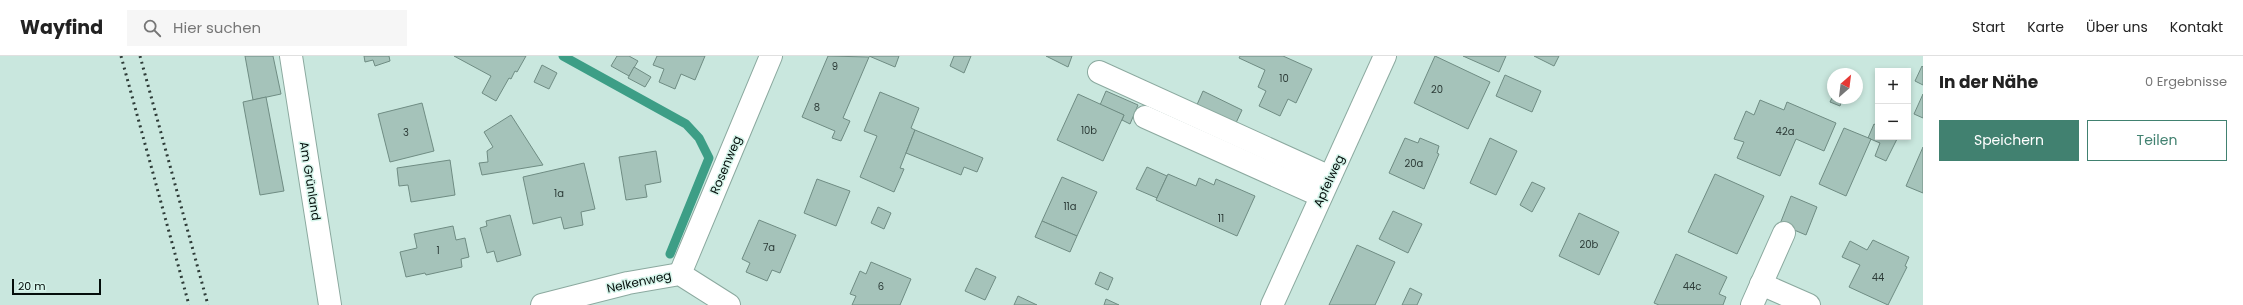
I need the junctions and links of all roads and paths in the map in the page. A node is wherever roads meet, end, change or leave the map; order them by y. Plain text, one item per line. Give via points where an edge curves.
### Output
1 (291, 56) edge
2 (771, 56) edge
3 (1385, 56) edge
4 (1099, 72) dead end
5 (1145, 117) dead end
6 (1326, 187) junction
7 (1784, 233) dead end
8 (680, 274) junction
9 (1761, 284) junction
10 (573, 301) edge
11 (330, 305) edge
12 (542, 305) edge
13 (729, 305) edge
14 (1272, 305) edge
15 (1752, 305) edge
16 (1809, 305) edge

1 - 11 street, Am Grünland
2 - 8 street, Rosenweg
3 - 6 street, Apfelweg
4 - 6 street
5 - 6 street
6 - 14 street, Apfelweg
7 - 9 street
8 - 10 street, Nelkenweg via 628,283
8 - 13 street, Nelkenweg
9 - 15 street
9 - 16 street
10 - 12 street, Nelkenweg

